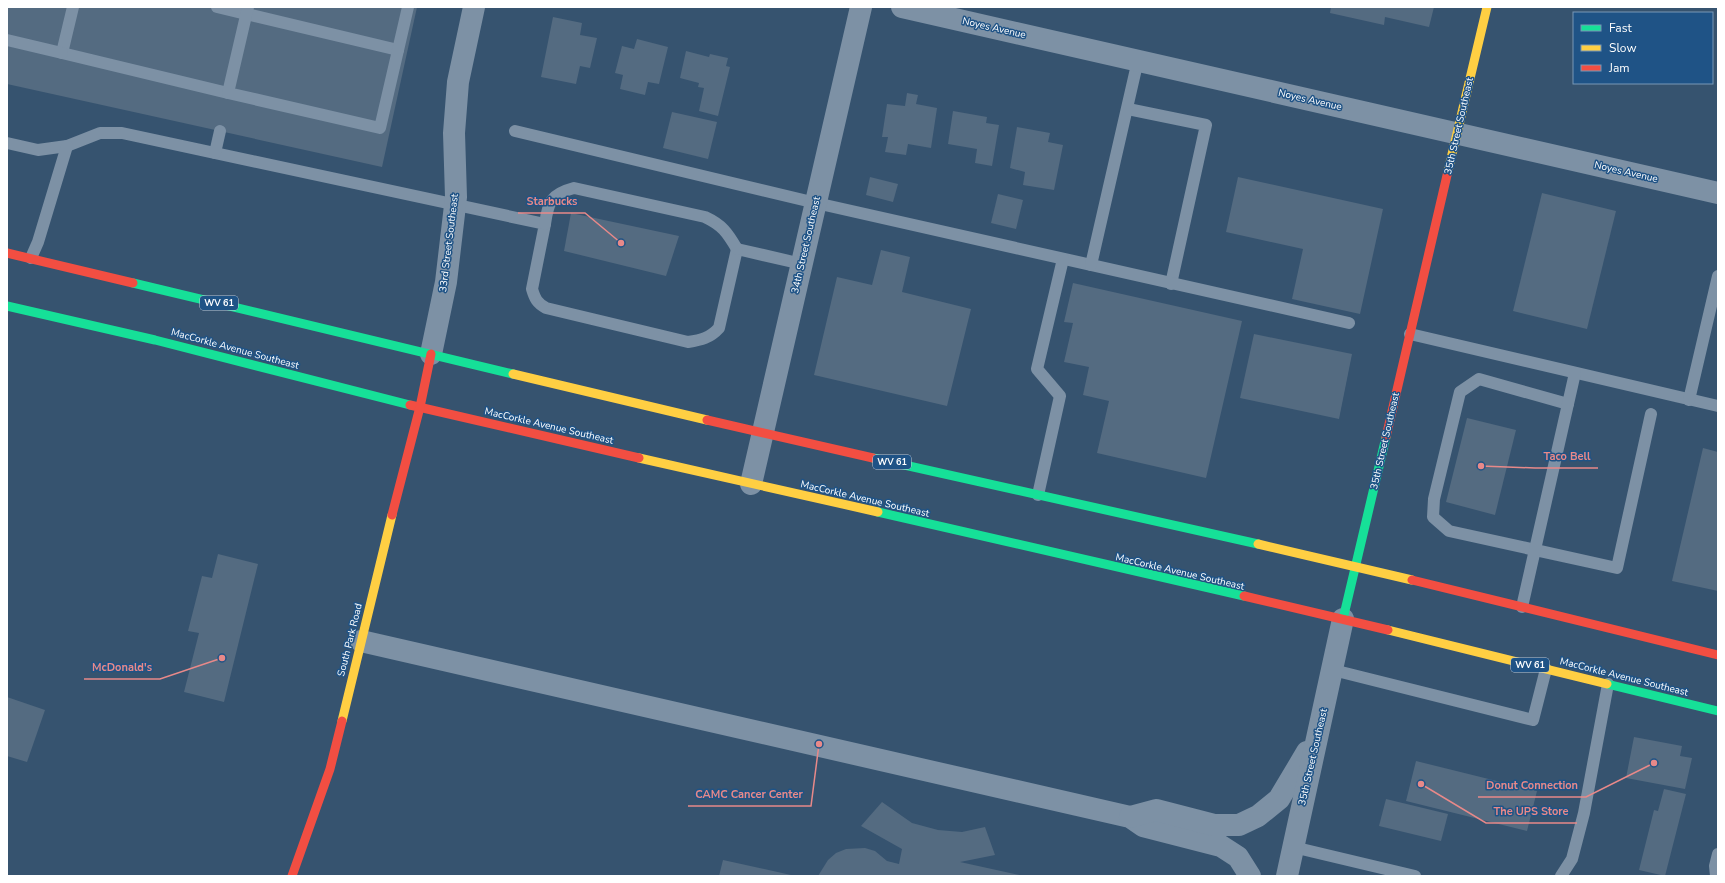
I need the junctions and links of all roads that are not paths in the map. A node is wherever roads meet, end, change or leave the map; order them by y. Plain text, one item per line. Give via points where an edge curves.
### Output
1 (73, 7) edge
2 (218, 7) edge
3 (408, 7) edge
4 (474, 7) edge
5 (861, 7) edge
6 (902, 7) edge
7 (1487, 7) edge
8 (247, 10) edge
9 (7, 40) edge
10 (398, 50) junction
11 (62, 53) junction
12 (1138, 60) junction
13 (228, 93) junction
14 (1128, 109) junction
15 (220, 131) dead end
16 (515, 131) dead end
17 (1457, 133) junction
18 (7, 143) edge
19 (67, 146) junction
20 (215, 153) junction
21 (1718, 193) edge
22 (816, 203) junction
23 (455, 206) junction
24 (545, 224) junction
25 (737, 249) junction
26 (7, 253) edge
27 (31, 258) junction
28 (1063, 259) junction
29 (802, 264) junction
30 (1091, 265) junction
31 (1718, 276) edge
32 (1171, 284) junction
33 (7, 306) edge
34 (1349, 324) dead end
35 (1410, 334) junction
36 (431, 354) junction
37 (1575, 373) junction
38 (1689, 400) junction
39 (1568, 404) junction
40 (1718, 406) edge
41 (420, 407) junction
42 (1651, 414) dead end
43 (762, 433) junction
44 (751, 484) junction
45 (1038, 495) junction
46 (1535, 551) junction
47 (1355, 566) junction
48 (1522, 607) junction
49 (1343, 619) junction
50 (361, 641) junction
51 (1718, 655) edge
52 (1546, 669) junction
53 (1333, 670) junction
54 (1608, 684) junction
55 (1718, 711) edge
56 (1317, 736) junction
57 (1130, 817) junction
58 (1293, 847) junction
59 (1718, 854) edge
60 (292, 876) edge
61 (1250, 876) edge
62 (1286, 876) edge
63 (1415, 876) edge
64 (1561, 876) edge
65 (1716, 876) edge

1 - 11 lane
2 - 8 lane
3 - 10 lane
4 - 23 street, 33rd Street Southeast via 458,82 454,133
5 - 22 street, 34th Street Southeast
6 - 12 street, Noyes Avenue
7 - 17 main road, 35th Street Southeast
8 - 10 lane
8 - 13 lane
9 - 11 lane
10 - 13 lane via 380,128
11 - 13 lane
12 - 14 lane
12 - 17 street, Noyes Avenue
14 - 30 lane
14 - 32 lane via 1206,125
15 - 20 lane
16 - 22 lane
17 - 21 street, Noyes Avenue
17 - 35 main road, 35th Street Southeast
18 - 19 lane via 38,150
19 - 20 lane via 100,133 122,133
19 - 27 lane
20 - 23 lane
22 - 28 lane
22 - 29 street, 34th Street Southeast
23 - 24 lane
23 - 36 street, 33rd Street Southeast via 446,282
24 - 25 lane via 547,206 551,199 563,191 574,188 705,217 728,233
24 - 25 lane via 532,289 539,304 546,308 688,342 701,340 719,328
25 - 29 lane
26 - 27 main road, WV 61
27 - 36 main road, WV 61
28 - 30 lane
28 - 45 lane via 1037,369 1060,396
29 - 43 street, 34th Street Southeast
30 - 32 lane
31 - 38 lane
32 - 34 lane
33 - 41 main road, MacCorkle Avenue Southeast / WV 61 via 156,340
35 - 37 lane
35 - 47 main road, 35th Street Southeast
36 - 41 main road, 33rd Street Southeast
36 - 43 main road, WV 61
37 - 38 lane
37 - 39 lane
38 - 40 lane
39 - 46 lane
39 - 46 lane via 1479,379 1460,392 1434,499 1433,517 1450,531
41 - 44 main road, MacCorkle Avenue Southeast / WV 61
41 - 50 main road, South Park Road
42 - 46 lane via 1616,568
43 - 44 street, 34th Street Southeast
43 - 45 main road, WV 61
44 - 49 main road, MacCorkle Avenue Southeast / WV 61
45 - 47 main road, WV 61
46 - 48 lane
47 - 48 main road, WV 61
47 - 49 main road, 35th Street Southeast
48 - 51 main road, WV 61
49 - 52 main road, MacCorkle Avenue Southeast / WV 61
49 - 53 street, 35th Street Southeast
50 - 57 street
50 - 60 main road, South Park Road via 330,769
52 - 53 lane via 1533,720
52 - 54 main road, MacCorkle Avenue Southeast / WV 61
53 - 56 street, 35th Street Southeast
54 - 55 main road, MacCorkle Avenue Southeast / WV 61
54 - 64 lane via 1584,813 1572,859
56 - 57 street via 1279,799 1258,816 1238,825 1214,825 1156,810
56 - 58 street, 35th Street Southeast
57 - 61 street via 1143,826 1221,846 1238,857
58 - 62 street, 35th Street Southeast
58 - 63 lane
59 - 65 lane

